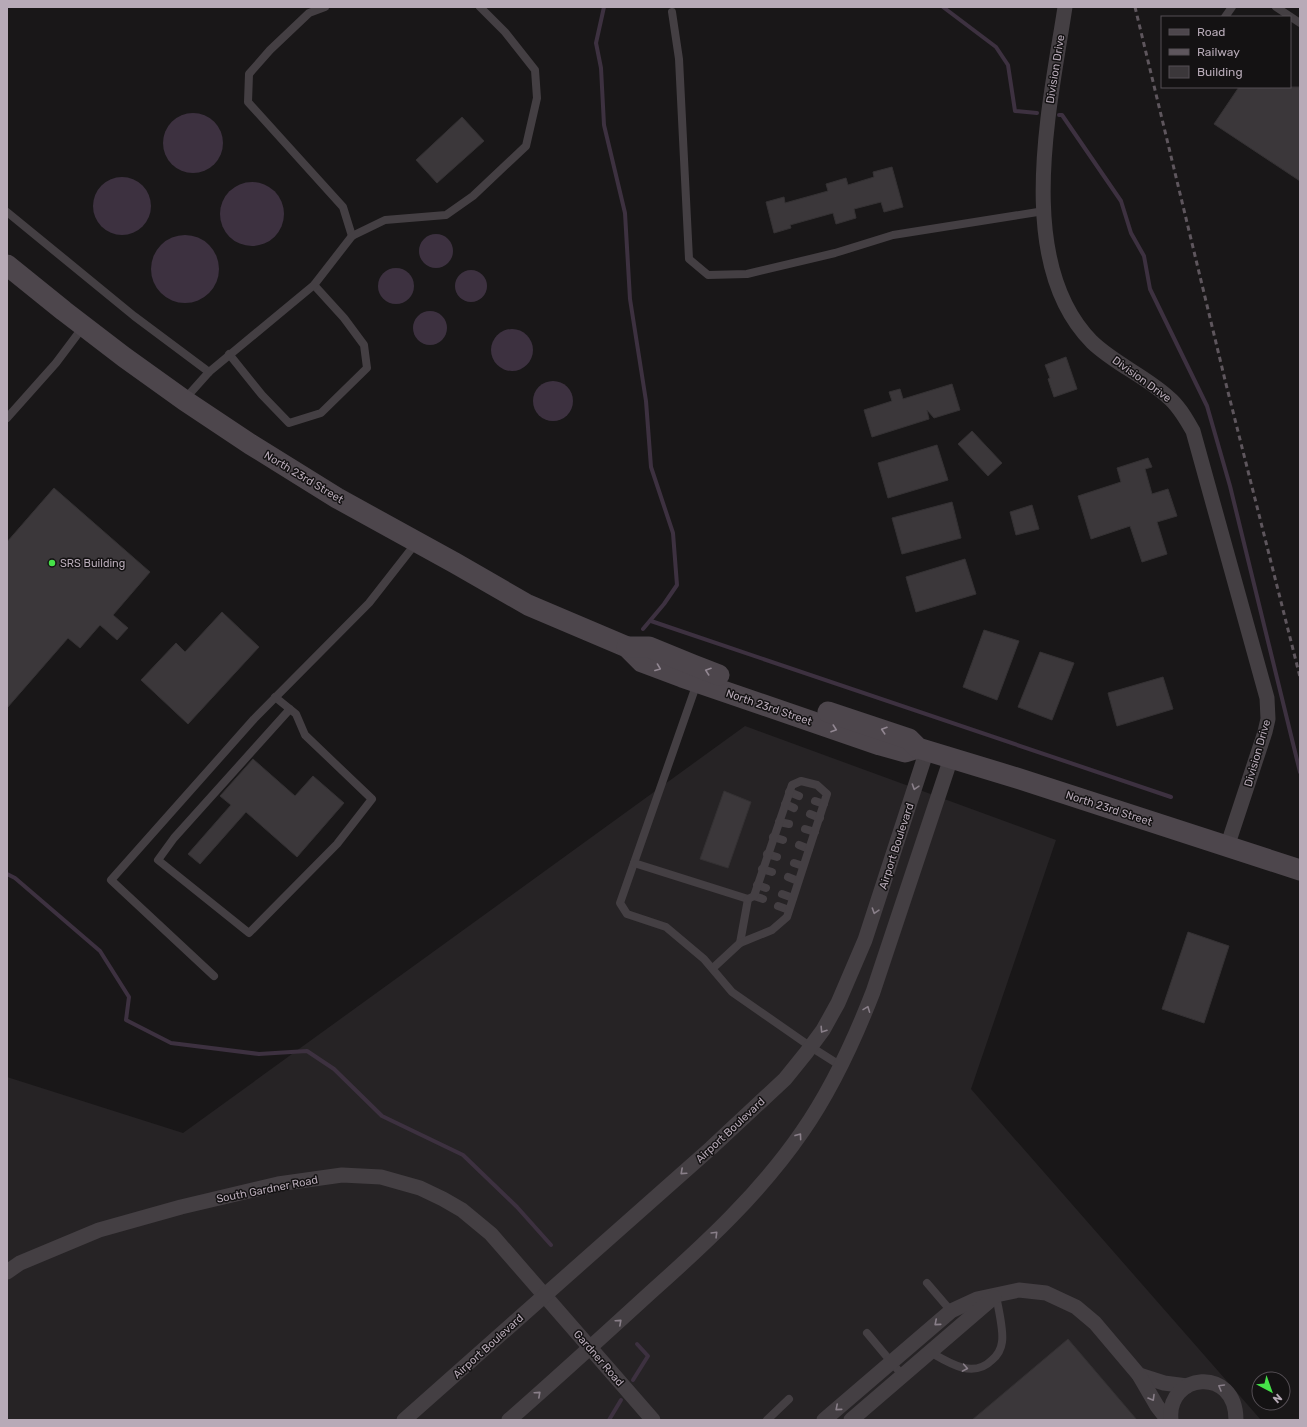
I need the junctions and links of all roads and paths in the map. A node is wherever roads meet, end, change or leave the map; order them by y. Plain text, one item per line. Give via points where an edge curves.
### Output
1 (325, 7) edge
2 (480, 7) edge
3 (1064, 7) edge
4 (1232, 7) edge
5 (1276, 7) edge
6 (672, 12) dead end
7 (1226, 16) edge
8 (1290, 16) edge
9 (1291, 17) edge
10 (1300, 23) edge
11 (1044, 211) junction
12 (7, 212) edge
13 (352, 236) junction
14 (7, 264) edge
15 (314, 286) junction
16 (84, 326) junction
17 (229, 354) junction
18 (209, 372) junction
19 (184, 400) junction
20 (7, 418) edge
21 (417, 542) junction
22 (627, 647) junction
23 (698, 682) junction
24 (275, 697) junction
25 (290, 709) junction
26 (923, 749) junction
27 (951, 758) junction
28 (789, 792) junction
29 (799, 796) dead end
30 (815, 801) dead end
31 (784, 804) junction
32 (824, 804) junction
33 (794, 808) dead end
34 (810, 814) dead end
35 (820, 818) junction
36 (779, 822) junction
37 (789, 824) dead end
38 (805, 829) dead end
39 (815, 832) junction
40 (773, 837) junction
41 (783, 840) dead end
42 (799, 846) dead end
43 (1228, 847) junction
44 (809, 849) junction
45 (767, 854) junction
46 (777, 857) dead end
47 (634, 863) junction
48 (794, 863) dead end
49 (804, 866) junction
50 (762, 869) junction
51 (1300, 870) edge
52 (772, 872) dead end
53 (788, 878) dead end
54 (798, 881) junction
55 (756, 885) junction
56 (766, 888) dead end
57 (782, 894) dead end
58 (751, 898) junction
59 (793, 898) junction
60 (763, 899) dead end
61 (778, 906) dead end
62 (789, 910) junction
63 (740, 943) junction
64 (712, 968) junction
65 (214, 976) dead end
66 (811, 1047) junction
67 (841, 1066) junction
68 (7, 1272) edge
69 (927, 1283) dead end
70 (544, 1296) junction
71 (996, 1296) junction
72 (951, 1311) junction
73 (867, 1333) dead end
74 (590, 1348) junction
75 (930, 1352) junction
76 (891, 1362) junction
77 (1139, 1375) junction
78 (903, 1376) junction
79 (1187, 1386) junction
80 (789, 1399) dead end
81 (404, 1420) edge
82 (509, 1420) edge
83 (653, 1420) edge
84 (767, 1420) edge
85 (824, 1420) edge
86 (851, 1420) edge
87 (1168, 1420) edge
88 (1171, 1420) edge
89 (1236, 1420) edge

1 - 13 lane via 309,13 249,74 248,102 343,207
2 - 13 lane via 505,32 535,70 537,98 526,146 473,196 446,215 385,220
3 - 11 street, Division Drive via 1044,158
4 - 7 lane
5 - 8 lane
6 - 11 lane via 679,59 689,259 708,275 747,274 835,253 893,235
9 - 10 lane
11 - 43 street, Division Drive via 1049,254 1056,282 1070,314 1093,343 1172,400 1184,415 1196,442 1267,698 1268,719 1265,732
12 - 18 lane via 134,316
13 - 15 lane
14 - 16 main road, North 23rd Street
15 - 17 lane
15 - 17 lane via 344,318 364,345 367,368 321,413 289,423 262,395
16 - 19 main road, North 23rd Street
16 - 20 lane via 56,363
17 - 18 lane
18 - 19 lane
19 - 21 main road, North 23rd Street via 343,502
21 - 22 main road, North 23rd Street via 528,605
21 - 24 lane via 369,603
22 -> 23 main road, North 23rd Street via 642,662
26 -> 22 main road, North 23rd Street via 909,739 700,668 649,647
23 -> 26 main road, North 23rd Street via 880,745 905,752
23 - 47 lane
24 - 25 lane
24 - 65 lane via 111,880
25 - 25 lane via 296,714 305,735 372,799 337,844 249,933 158,860 174,838
26 - 27 main road, North 23rd Street
26 -> 66 street, Airport Boulevard via 865,940 838,1003
27 - 43 main road, North 23rd Street
67 -> 27 street via 873,992
28 - 29 lane
28 - 31 lane
28 - 32 lane via 792,785 801,781 817,785 827,794
30 - 32 lane
31 - 33 lane
31 - 36 lane
32 - 35 lane
34 - 35 lane
35 - 39 lane
36 - 37 lane
36 - 40 lane
38 - 39 lane
39 - 44 lane
40 - 41 lane
40 - 45 lane
42 - 44 lane
43 - 51 main road, North 23rd Street
44 - 49 lane
45 - 46 lane
45 - 50 lane
47 - 58 lane
47 - 64 lane via 620,903 627,914 666,927
48 - 49 lane
49 - 54 lane
50 - 52 lane
50 - 55 lane
53 - 54 lane
54 - 59 lane
55 - 56 lane
55 - 58 lane
57 - 59 lane
58 - 60 lane
58 - 63 lane
59 - 62 lane
61 - 62 lane
62 - 63 lane via 787,917 772,930
63 - 64 lane
64 - 66 lane via 732,992
66 - 67 lane
66 -> 70 street, Airport Boulevard via 785,1079 752,1110
74 -> 67 street via 713,1236 756,1191 802,1133
68 - 70 street, South Gardner Road via 99,1230 278,1184 350,1175 381,1177 420,1188 462,1210 491,1234
69 - 72 lane
70 - 74 street, Gardner Road
70 - 81 street, Airport Boulevard
71 - 72 street via 977,1299
71 - 75 street
75 -> 71 lane via 966,1369 978,1369 989,1363 998,1355 1003,1341
71 - 77 street via 1019,1290 1046,1293 1076,1307 1095,1324
72 -> 76 street
73 - 76 lane
82 -> 74 street
74 - 83 street, Gardner Road
75 - 78 street
76 - 78 lane
76 -> 85 street
77 - 79 street via 1164,1383
77 -> 87 street
78 - 86 street
79 - 88 street via 1173,1402
89 -> 79 street via 1233,1399 1227,1391 1208,1382 1197,1382
80 - 84 lane

